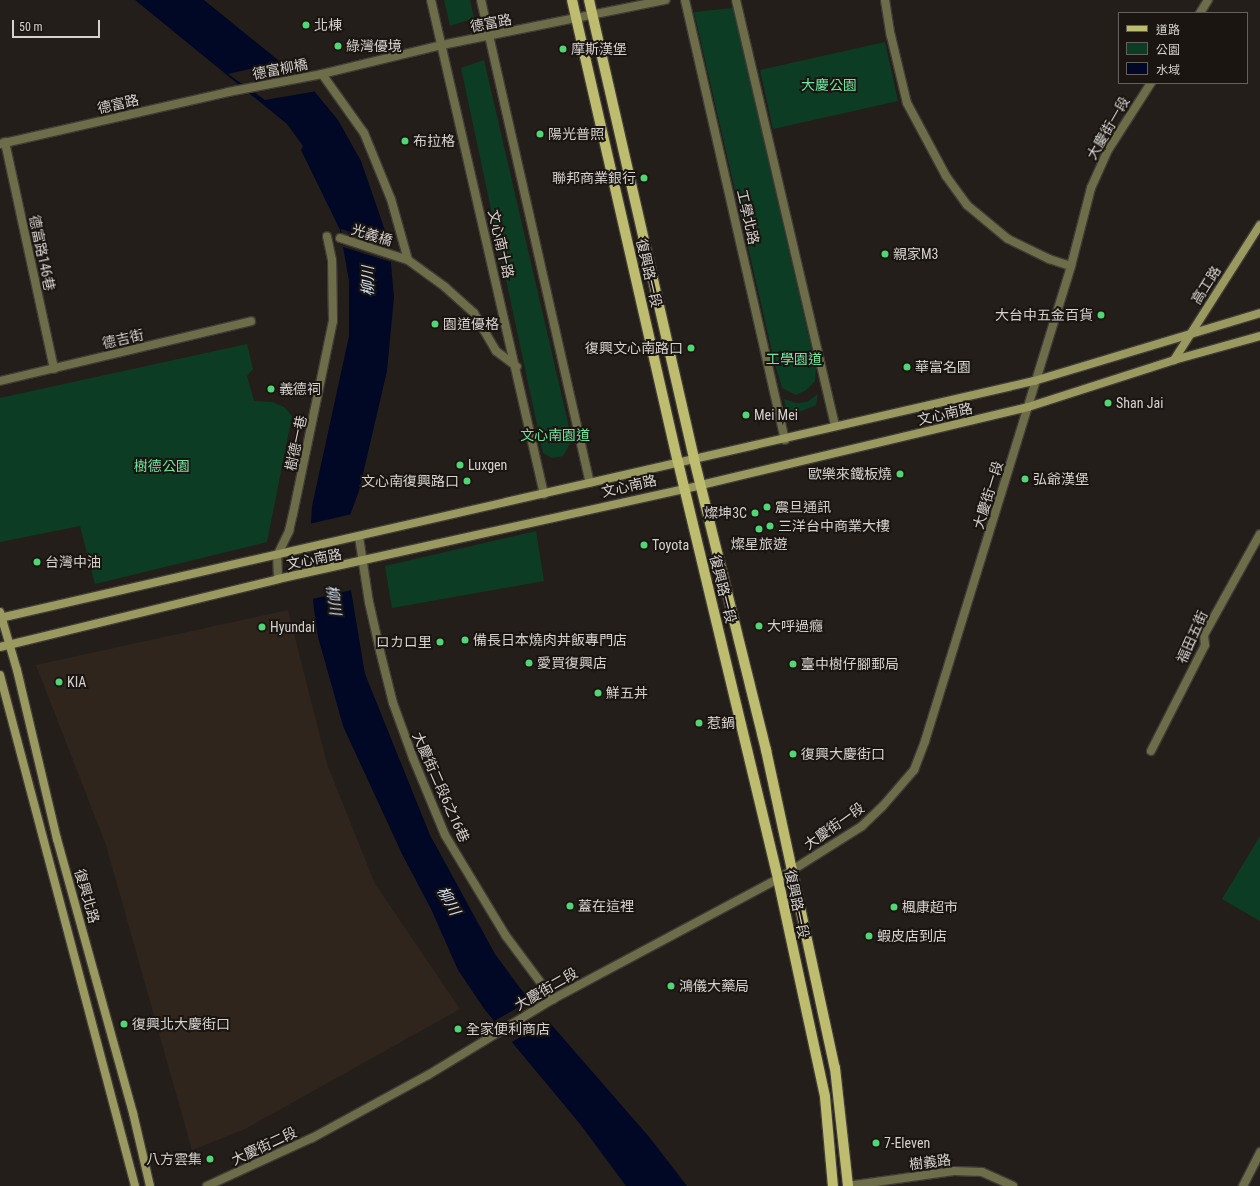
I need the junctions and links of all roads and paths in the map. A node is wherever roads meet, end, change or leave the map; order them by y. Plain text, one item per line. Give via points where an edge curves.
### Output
1 (431, 0) edge
2 (480, 0) edge
3 (572, 0) edge
4 (589, 0) edge
5 (666, 0) edge
6 (685, 0) edge
7 (736, 0) edge
8 (885, 0) edge
9 (1208, 0) edge
10 (1201, 12) edge
11 (592, 15) junction
12 (576, 19) junction
13 (489, 37) junction
14 (442, 45) junction
15 (322, 74) junction
16 (1150, 84) edge
17 (242, 90) joint
18 (3, 143) edge
19 (1260, 225) edge
20 (327, 237) dead end
21 (340, 238) dead end
22 (408, 260) junction
23 (1071, 266) junction
24 (1260, 313) edge
25 (251, 320) dead end
26 (1192, 333) junction
27 (1260, 336) edge
28 (1174, 360) junction
29 (517, 367) junction
30 (54, 369) junction
31 (0, 381) edge
32 (1034, 381) junction
33 (1028, 407) junction
34 (835, 426) junction
35 (785, 440) junction
36 (694, 458) junction
37 (678, 462) junction
38 (590, 483) junction
39 (701, 485) junction
40 (684, 487) junction
41 (544, 494) junction
42 (1260, 534) edge
43 (359, 537) junction
44 (277, 556) junction
45 (364, 560) junction
46 (278, 579) junction
47 (0, 616) edge
48 (10, 645) junction
49 (0, 647) edge
50 (0, 675) edge
51 (1151, 751) dead end
52 (792, 871) junction
53 (778, 879) junction
54 (550, 1001) junction
55 (1260, 1152) edge
56 (135, 1186) edge
57 (150, 1186) edge
58 (207, 1186) edge
59 (833, 1186) edge
60 (848, 1186) edge
61 (1013, 1186) edge
62 (1243, 1186) edge

1 - 14 street, 文心南十路
2 - 13 street
3 - 12 main road, 復興路一段
4 - 11 main road, 復興路一段
5 - 11 street, 德富路
6 - 35 street, 工學北路
7 - 34 street
8 - 23 street via 890,36 907,103 946,176 967,205 1008,239
9 - 10 street
11 - 12 street, 德富路
11 - 36 main road, 復興路一段
12 - 13 street, 德富路
12 - 37 main road, 復興路一段
13 - 14 street, 德富路
13 - 38 street
14 - 15 street, 德富路
14 - 29 street, 文心南十路
15 - 17 street, 德富柳橋
15 - 22 street via 364,133 391,199
16 - 23 street, 大慶街一段 via 1105,156 1091,188
17 - 18 street, 德富路
18 - 30 street, 德富路146巷
19 - 26 main road, 高工路
20 - 44 street, 樹德一巷 via 332,260 333,321 293,514
21 - 22 street, 光義橋
22 - 29 street, 光義橋 via 445,287 474,313 496,351
23 - 32 street, 大慶街一段
24 - 26 main road, 文心南路
25 - 30 street, 德吉街
26 - 28 main road, 高工路
26 - 32 main road, 文心南路
27 - 28 main road, 文心南路
28 - 33 main road, 文心南路
29 - 41 street, 文心南十路
30 - 31 street, 德吉街
32 - 33 street, 大慶街一段
32 - 34 main road, 文心南路
33 - 39 main road, 文心南路
33 - 52 street, 大慶街一段 via 914,770 862,826
34 - 35 main road, 文心南路
35 - 36 main road, 文心南路
36 - 37 main road, 文心南路
36 - 39 main road, 復興路一段
37 - 38 main road, 文心南路
37 - 40 main road, 復興路一段
38 - 41 main road, 文心南路
39 - 40 main road, 文心南路
39 - 52 main road, 復興路一段 via 766,750
40 - 45 main road, 文心南路
40 - 53 main road, 復興路一段
41 - 43 main road, 文心南路
42 - 51 street, 福田五街 via 1204,635 1205,644
43 - 44 main road, 文心南路
43 - 45 street, 大慶街二段6之16巷
44 - 46 street
44 - 47 main road, 文心南路
45 - 46 main road, 文心南路
45 - 54 street, 大慶街二段6之16巷 via 369,602 393,703 435,812 445,835 506,936
46 - 48 main road, 文心南路
47 - 48 main road, 復興北路
48 - 49 main road, 文心南路
48 - 57 main road, 復興北路 via 57,839 133,1113
50 - 56 main road, 復興北路
52 - 53 street, 大慶街二段
52 - 60 main road, 復興路一段 via 835,1068
53 - 54 street, 大慶街二段
53 - 59 main road, 復興路一段 via 825,1097
54 - 58 street, 大慶街二段 via 428,1075 312,1138
55 - 62 street
60 - 61 street, 樹義路 via 954,1171 982,1172

